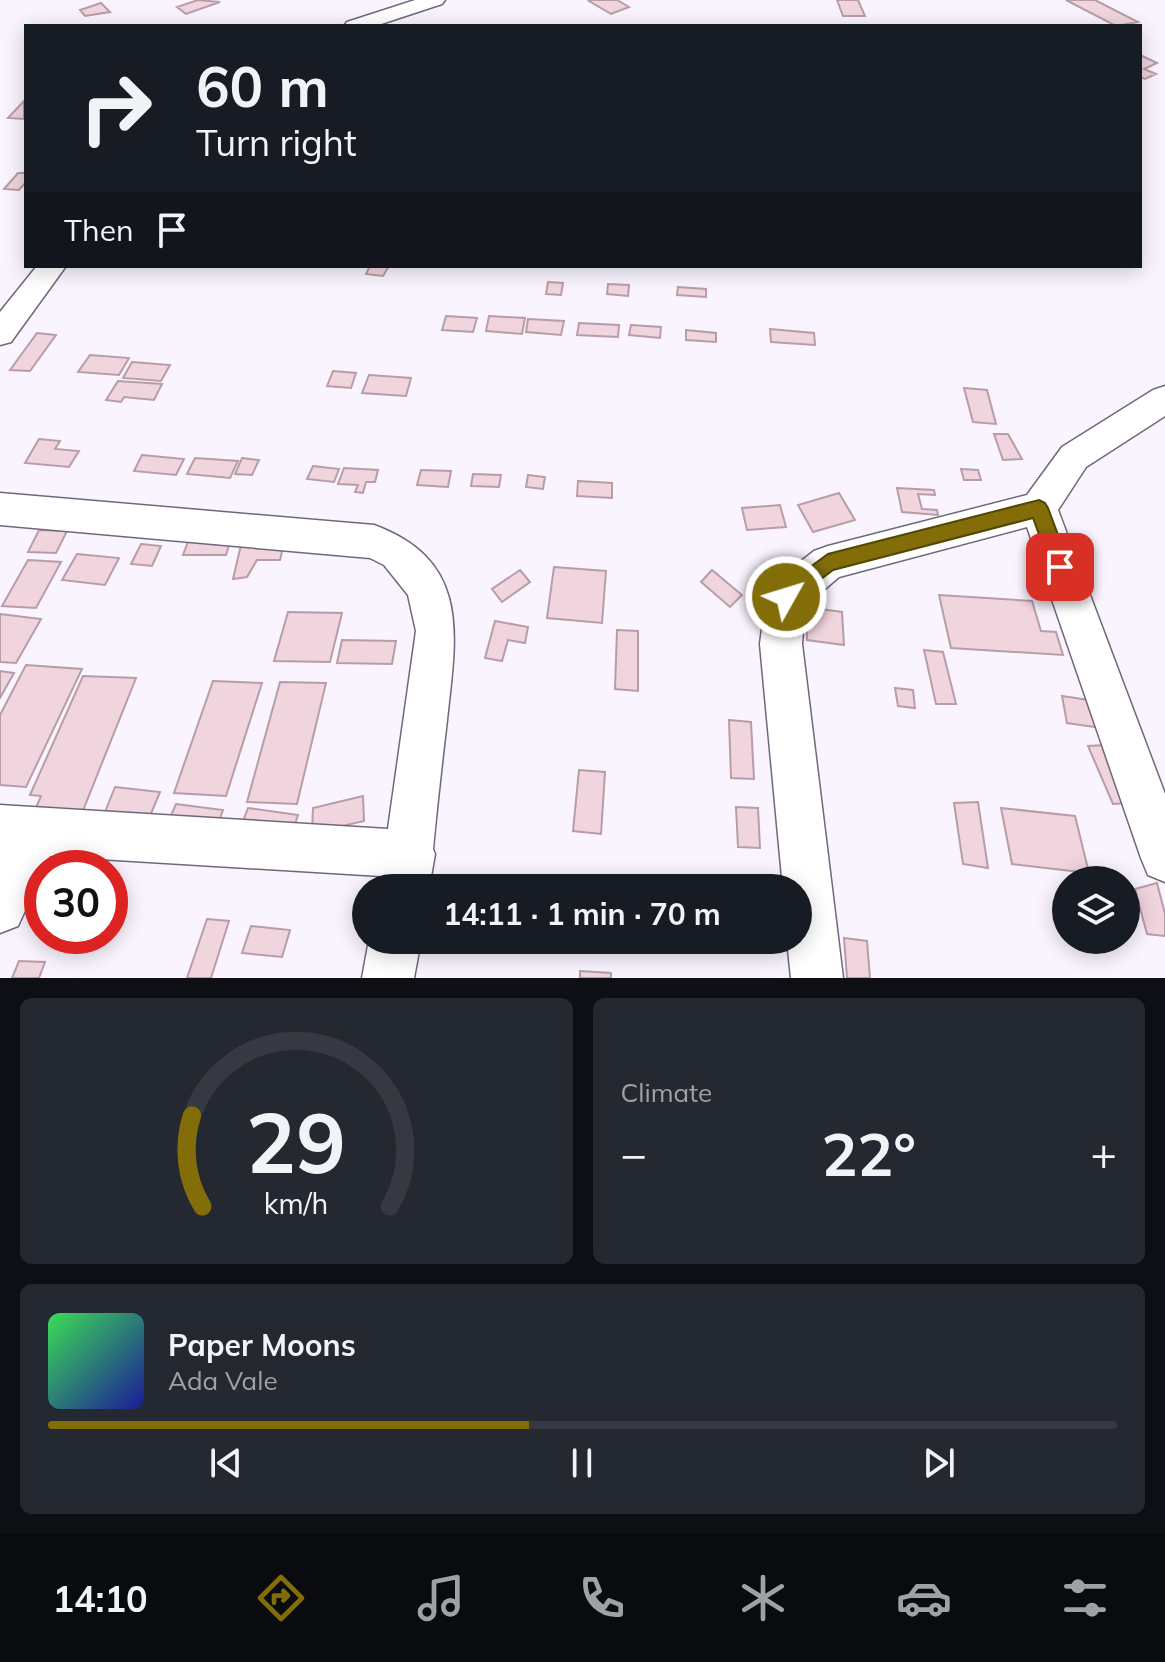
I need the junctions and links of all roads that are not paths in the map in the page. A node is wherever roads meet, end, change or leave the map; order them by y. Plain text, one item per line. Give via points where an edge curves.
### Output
1 (435, 0) edge
2 (360, 24) edge
3 (50, 268) edge
4 (0, 334) edge
5 (1165, 399) edge
6 (1039, 508) junction
7 (0, 509) edge
8 (18, 830) edge
9 (1165, 858) edge
10 (408, 871) edge
11 (0, 908) edge
12 (392, 954) edge
13 (388, 978) edge
14 (817, 978) edge

1 - 2 street
3 - 4 street
5 - 6 street via 1074,457
6 - 9 street
6 - 14 street via 828,563 786,597 781,644
7 - 10 street via 374,542 397,553 426,587 436,631
8 - 10 street
8 - 11 street
12 - 13 street

